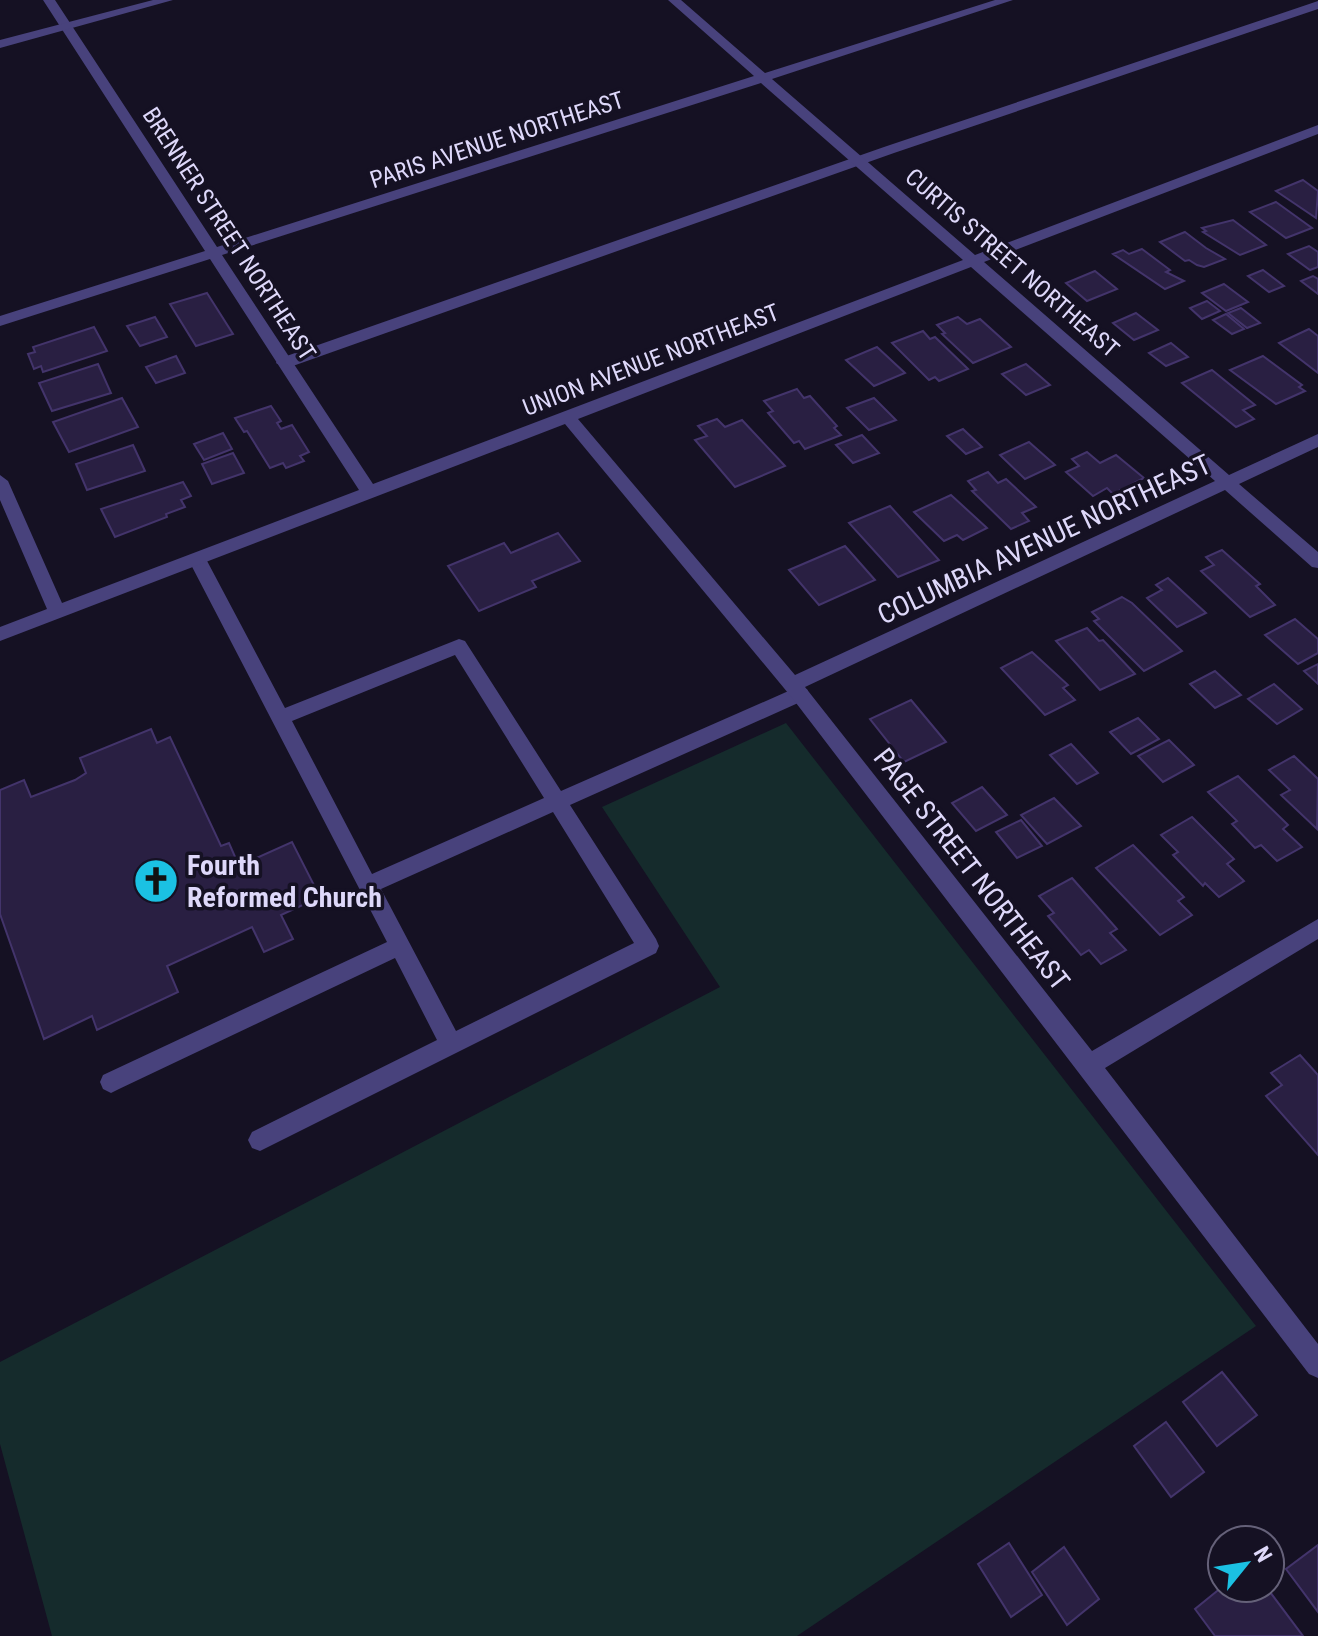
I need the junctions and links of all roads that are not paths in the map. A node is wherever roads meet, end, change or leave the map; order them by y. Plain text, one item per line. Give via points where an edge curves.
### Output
1 (49, 0) edge
2 (167, 0) edge
3 (674, 0) edge
4 (1007, 0) edge
5 (1318, 5) edge
6 (66, 27) junction
7 (0, 44) edge
8 (763, 78) junction
9 (1318, 129) edge
10 (859, 161) junction
11 (212, 254) junction
12 (974, 262) junction
13 (0, 321) edge
14 (284, 363) junction
15 (569, 418) junction
16 (1318, 440) edge
17 (0, 481) edge
18 (1227, 482) junction
19 (370, 493) junction
20 (197, 559) junction
21 (1318, 562) edge
22 (57, 612) junction
23 (0, 634) edge
24 (796, 690) junction
25 (280, 718) junction
26 (557, 801) junction
27 (368, 885) junction
28 (1318, 928) edge
29 (400, 946) junction
30 (451, 1044) junction
31 (1089, 1065) junction
32 (111, 1082) dead end
33 (260, 1140) dead end
34 (1318, 1365) edge

1 - 6 street, BRENNER STREET NORTHEAST
2 - 6 street
3 - 8 street, CURTIS STREET NORTHEAST
4 - 8 street, PARIS AVENUE NORTHEAST
5 - 10 street
6 - 7 street
6 - 11 street, BRENNER STREET NORTHEAST
8 - 10 street, CURTIS STREET NORTHEAST
8 - 11 street, PARIS AVENUE NORTHEAST
9 - 12 street, UNION AVENUE NORTHEAST
10 - 12 street, CURTIS STREET NORTHEAST
10 - 14 street
11 - 13 street, PARIS AVENUE NORTHEAST
11 - 14 street, BRENNER STREET NORTHEAST
12 - 15 street, UNION AVENUE NORTHEAST
12 - 18 street, CURTIS STREET NORTHEAST
14 - 19 street, BRENNER STREET NORTHEAST
15 - 19 street, UNION AVENUE NORTHEAST
15 - 24 street, PAGE STREET NORTHEAST
16 - 18 street, COLUMBIA AVENUE NORTHEAST
17 - 22 street
18 - 21 street, CURTIS STREET NORTHEAST
18 - 24 street, COLUMBIA AVENUE NORTHEAST
19 - 20 street, UNION AVENUE NORTHEAST
20 - 22 street, UNION AVENUE NORTHEAST
20 - 25 street
22 - 23 street, UNION AVENUE NORTHEAST
24 - 26 street, COLUMBIA AVENUE NORTHEAST
24 - 31 street, PAGE STREET NORTHEAST
25 - 26 street via 459,646
25 - 27 street
26 - 27 street, COLUMBIA AVENUE NORTHEAST
26 - 30 street via 648,946
27 - 29 street
28 - 31 street
29 - 30 street
29 - 32 street
30 - 33 street
31 - 34 street, PAGE STREET NORTHEAST

